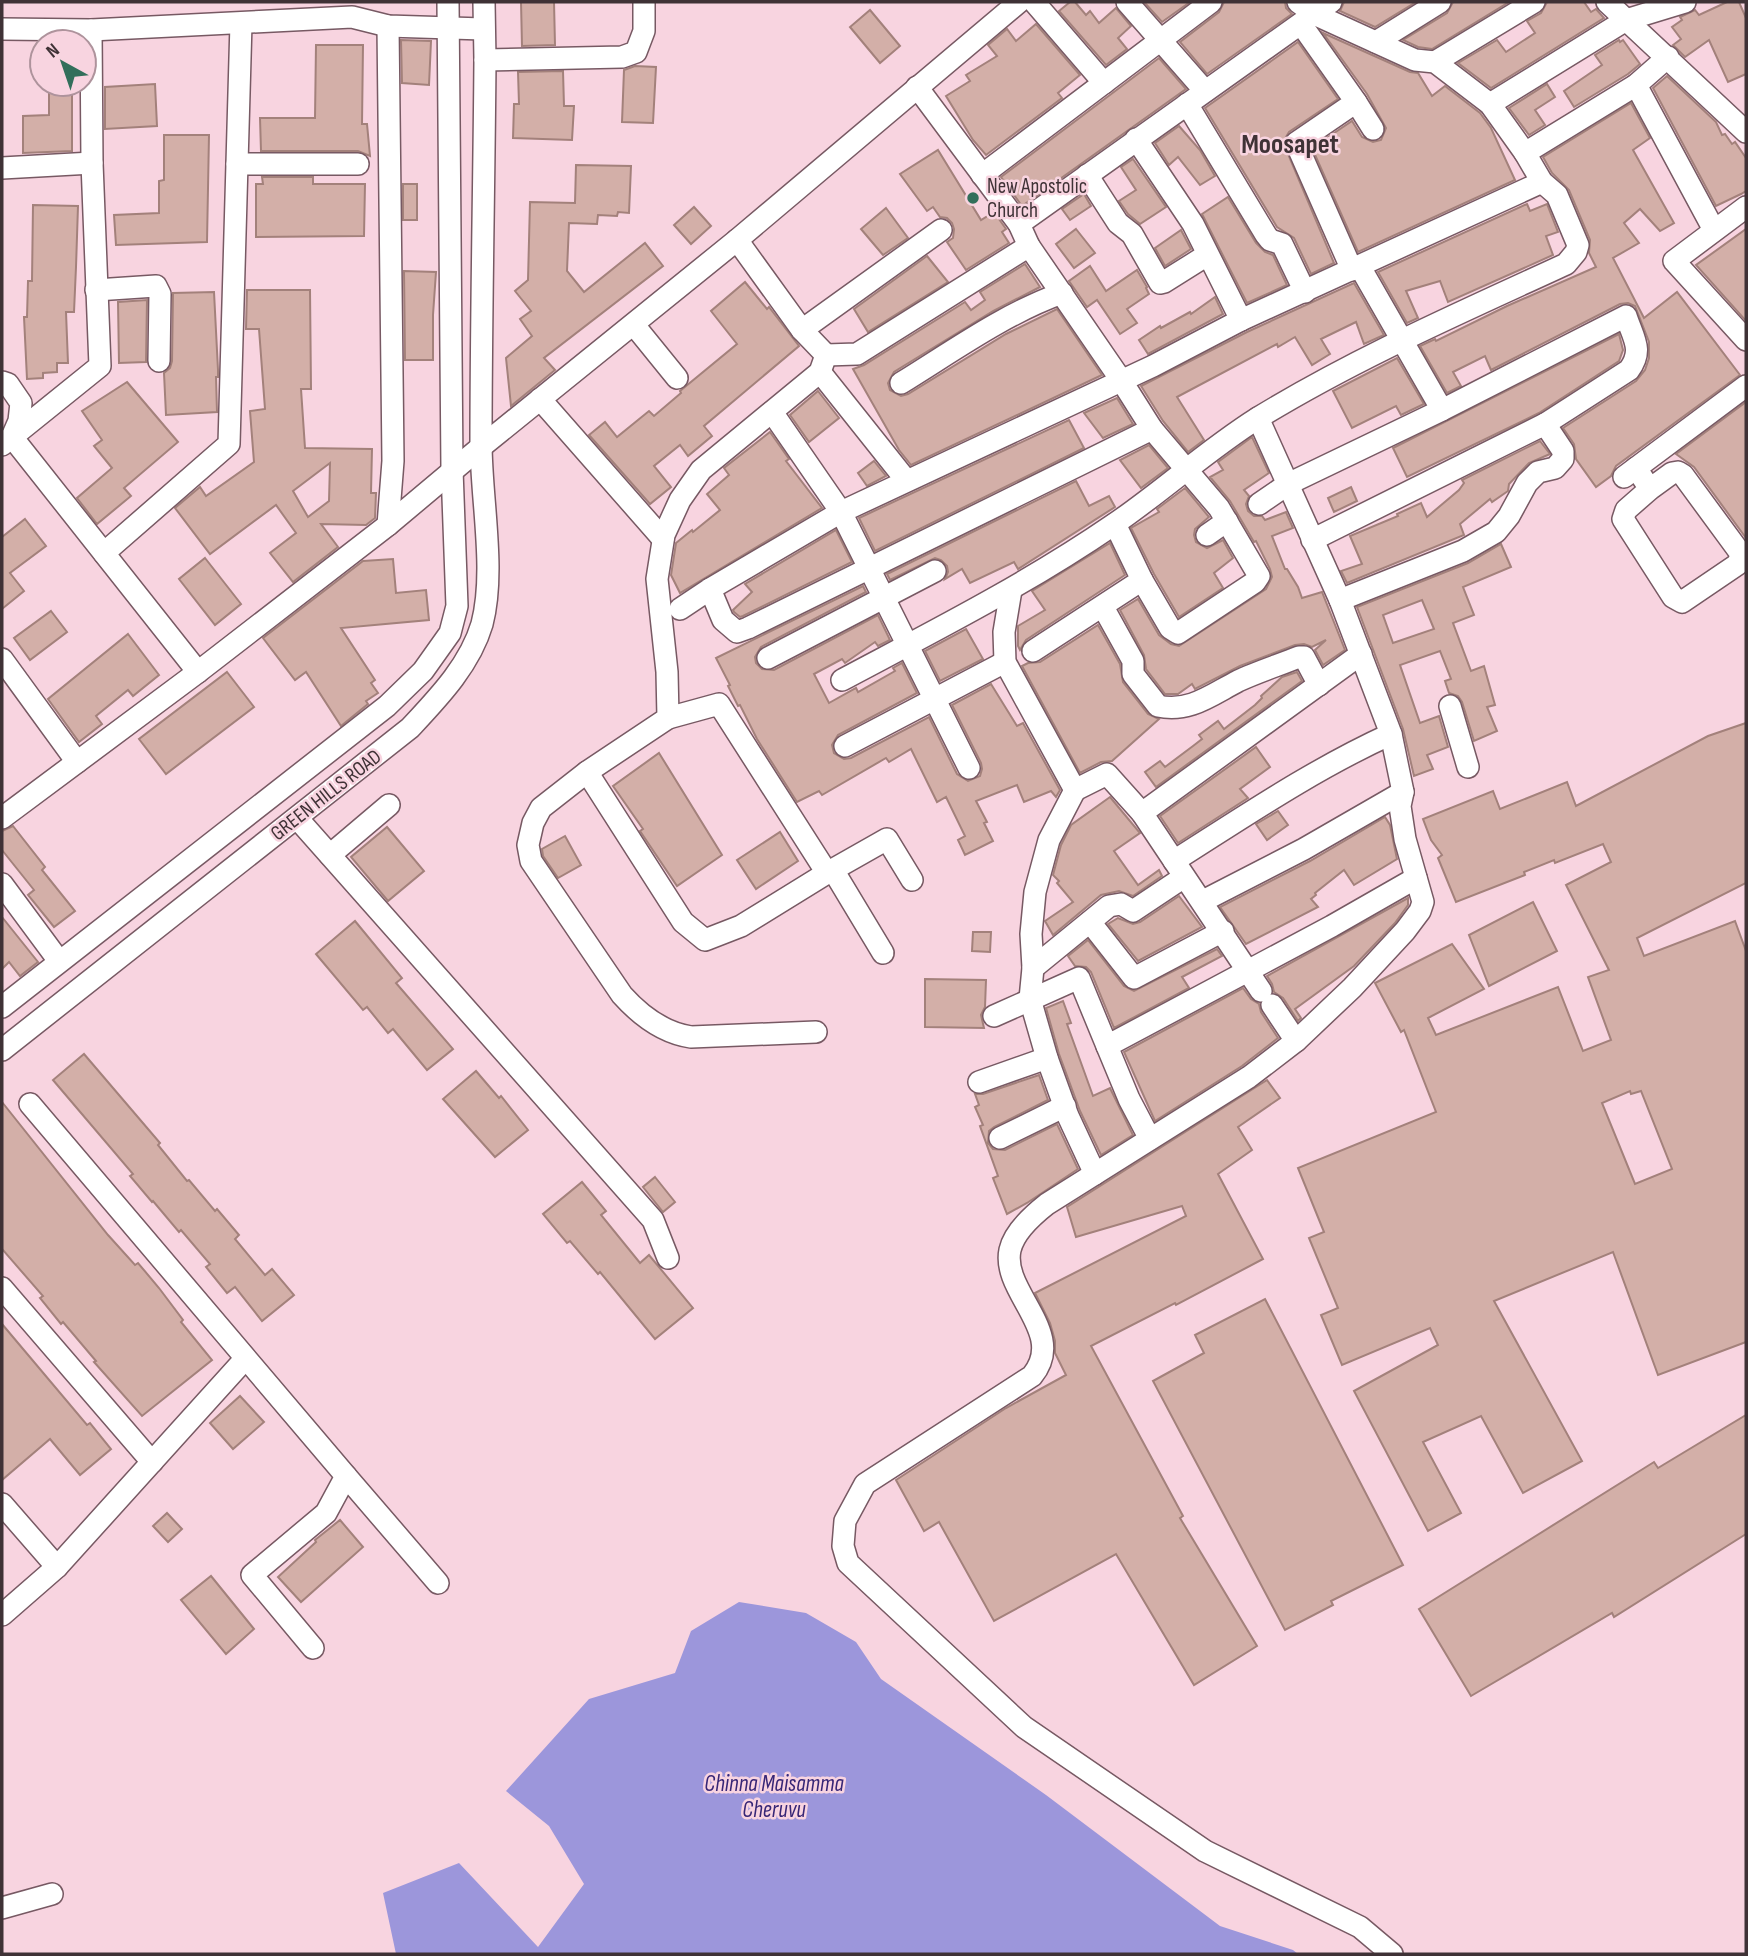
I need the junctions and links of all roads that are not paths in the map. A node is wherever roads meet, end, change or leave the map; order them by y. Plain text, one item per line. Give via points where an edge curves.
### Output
1 (448, 2) edge
2 (484, 2) edge
3 (644, 2) edge
4 (1019, 2) edge
5 (1034, 2) edge
6 (1127, 2) edge
7 (1211, 2) edge
8 (1440, 2) edge
9 (1534, 2) edge
10 (1607, 2) edge
11 (1685, 2) edge
12 (1311, 10) edge
13 (1626, 20) junction
14 (240, 23) junction
15 (388, 26) junction
16 (2, 29) edge
17 (28, 29) edge
18 (447, 29) junction
19 (483, 29) junction
20 (98, 30) edge
21 (1161, 40) junction
22 (1376, 43) junction
23 (1668, 57) junction
24 (485, 60) junction
25 (1435, 62) junction
26 (1104, 83) junction
27 (1636, 85) junction
28 (917, 87) junction
29 (1205, 91) junction
30 (92, 98) edge
31 (1356, 102) junction
32 (1187, 104) junction
33 (1490, 104) junction
34 (1373, 129) dead end
35 (1746, 132) edge
36 (1136, 139) junction
37 (1525, 153) junction
38 (92, 163) junction
39 (358, 163) dead end
40 (237, 164) junction
41 (2, 168) edge
42 (982, 175) junction
43 (1087, 175) junction
44 (1542, 182) junction
45 (1746, 207) edge
46 (1019, 224) junction
47 (941, 230) dead end
48 (1714, 230) junction
49 (737, 240) junction
50 (1029, 246) junction
51 (1208, 256) junction
52 (1356, 268) junction
53 (100, 290) junction
54 (1305, 292) junction
55 (1062, 293) junction
56 (106, 320) dead end
57 (1241, 320) junction
58 (634, 325) junction
59 (802, 330) junction
60 (1401, 339) junction
61 (1746, 340) edge
62 (159, 361) dead end
63 (822, 363) junction
64 (677, 378) dead end
65 (1121, 380) junction
66 (2, 382) edge
67 (901, 383) dead end
68 (1746, 386) edge
69 (540, 400) junction
70 (1442, 410) junction
71 (772, 412) junction
72 (1258, 418) junction
73 (1545, 424) junction
74 (1152, 429) junction
75 (7, 441) edge
76 (481, 447) junction
77 (1186, 468) junction
78 (452, 470) junction
79 (906, 480) junction
80 (1287, 484) junction
81 (1650, 489) junction
82 (1259, 504) dead end
83 (841, 512) junction
84 (1227, 521) junction
85 (1115, 524) junction
86 (388, 525) junction
87 (1207, 534) dead end
88 (663, 540) junction
89 (1312, 540) junction
90 (104, 553) junction
91 (870, 568) junction
92 (936, 571) dead end
93 (1142, 580) junction
94 (710, 589) junction
95 (1011, 590) junction
96 (884, 597) junction
97 (1339, 600) junction
98 (1103, 607) junction
99 (672, 614) junction
100 (907, 645) junction
101 (1033, 651) dead end
102 (1361, 654) junction
103 (768, 657) dead end
104 (2, 659) edge
105 (1005, 662) junction
106 (198, 672) junction
107 (842, 680) dead end
108 (1319, 685) junction
109 (934, 700) junction
110 (1450, 706) dead end
111 (668, 718) junction
112 (1391, 734) junction
113 (845, 746) dead end
114 (77, 762) junction
115 (1468, 767) dead end
116 (969, 768) dead end
117 (587, 772) junction
118 (1076, 790) junction
119 (1403, 792) junction
120 (388, 805) dead end
121 (1142, 813) junction
122 (2, 818) edge
123 (297, 818) junction
124 (330, 855) junction
125 (1179, 869) junction
126 (830, 871) junction
127 (1416, 878) junction
128 (912, 880) dead end
129 (2, 884) edge
130 (1203, 901) junction
131 (1090, 922) junction
132 (1223, 931) junction
133 (883, 953) dead end
134 (59, 961) junction
135 (1033, 968) junction
136 (1247, 970) junction
137 (1030, 999) junction
138 (2, 1007) edge
139 (994, 1016) dead end
140 (816, 1032) dead end
141 (1296, 1041) junction
142 (1107, 1046) junction
143 (2, 1050) edge
144 (1047, 1058) junction
145 (979, 1082) dead end
146 (30, 1104) dead end
147 (1065, 1106) junction
148 (1000, 1138) dead end
149 (1150, 1139) junction
150 (1095, 1174) junction
151 (668, 1258) dead end
152 (2, 1288) edge
153 (245, 1359) junction
154 (152, 1462) junction
155 (346, 1476) junction
156 (2, 1504) edge
157 (57, 1567) junction
158 (438, 1583) dead end
159 (2, 1615) edge
160 (313, 1648) dead end
161 (51, 1894) dead end
162 (2, 1908) edge
163 (1392, 1954) edge

1 - 18 street, GREEN HILLS ROAD
2 - 19 street, GREEN HILLS ROAD
3 - 24 street via 644,31 636,52 622,57
4 - 28 street
5 - 26 street
6 - 21 street
7 - 21 street
8 - 22 street
9 - 25 street
10 - 13 street
11 - 13 street
12 - 22 street
12 - 29 street
12 - 31 street
13 - 23 street
13 - 33 street
14 - 15 street via 352,18
14 - 20 street
14 - 40 street
15 - 18 street
15 - 86 street via 393,461
16 - 17 street
18 - 19 street
18 - 78 street, GREEN HILLS ROAD
19 - 24 street, GREEN HILLS ROAD
21 - 26 street
21 - 29 street
22 - 25 street via 1415,60
23 - 27 street
23 - 35 street
24 - 76 street, GREEN HILLS ROAD
25 - 33 street
26 - 42 street
27 - 37 street
27 - 48 street
28 - 42 street
28 - 49 street
29 - 32 street
30 - 38 street
31 - 34 street
31 - 52 street via 1297,143
32 - 36 street
32 - 54 street via 1266,235 1282,244
33 - 37 street
36 - 43 street
36 - 51 street via 1193,224
37 - 44 street
38 - 41 street
38 - 53 street
39 - 40 street
40 - 90 street via 229,444
42 - 46 street
43 - 46 street
43 - 51 street via 1118,223 1132,234 1160,283
44 - 52 street
44 - 60 street via 1557,195 1578,245 1566,264
45 - 48 street
46 - 50 street
47 - 59 street
48 - 61 street via 1674,261
49 - 58 street
49 - 59 street
50 - 55 street
50 - 63 street via 857,354
51 - 57 street
52 - 54 street
52 - 60 street
53 - 56 street
53 - 62 street via 156,286
53 - 75 street via 105,350 100,366
54 - 57 street
55 - 65 street
55 - 67 street via 990,328
57 - 65 street
58 - 64 street
58 - 69 street
59 - 63 street
60 - 70 street
60 - 72 street
63 - 71 street
63 - 79 street
65 - 74 street
65 - 79 street
66 - 75 street via 22,403 19,421
68 - 81 street via 1630,473
69 - 76 street
69 - 88 street
70 - 73 street via 1626,316 1638,353 1635,362
70 - 80 street
71 - 83 street
71 - 88 street via 701,470 680,500
72 - 77 street
72 - 80 street
73 - 89 street
73 - 97 street via 1563,451 1563,459 1527,482 1496,532 1463,551
74 - 77 street
74 - 91 street
75 - 90 street
76 - 78 street
76 - 123 street, GREEN HILLS ROAD via 488,594 481,626 464,662 410,728
77 - 84 street
77 - 85 street
78 - 86 street
78 - 134 street, GREEN HILLS ROAD via 457,606 450,633 423,671 387,706
79 - 83 street
80 - 82 street
80 - 89 street
81 - 81 street via 1672,474 1683,475 1741,554 1738,564 1682,602 1673,597 1623,519 1626,510
83 - 91 street
83 - 94 street
84 - 87 street
84 - 93 street via 1259,576 1255,582 1178,633
85 - 93 street
85 - 95 street
86 - 106 street
88 - 99 street via 657,579
89 - 97 street
90 - 106 street
91 - 94 street via 737,632 723,620
91 - 96 street
92 - 96 street
93 - 98 street
94 - 99 street
95 - 100 street
95 - 105 street
96 - 100 street
96 - 103 street
97 - 102 street
98 - 101 street
98 - 108 street via 1133,661 1133,674 1158,706 1192,706 1240,680 1299,657 1304,657
99 - 111 street
100 - 107 street
100 - 109 street
102 - 108 street
102 - 112 street
104 - 114 street
105 - 109 street
105 - 118 street
106 - 114 street
108 - 121 street
109 - 113 street
109 - 116 street
110 - 115 street
111 - 117 street
111 - 126 street via 719,704
112 - 119 street
112 - 125 street via 1289,787
114 - 122 street
117 - 126 street via 683,922 705,940 741,926
117 - 140 street via 541,808 533,823 529,853 628,1001 673,1034 691,1037
118 - 121 street via 1107,774
118 - 135 street via 1042,862 1031,934
119 - 127 street via 1399,806
119 - 130 street
120 - 124 street
121 - 125 street
123 - 124 street
123 - 143 street, GREEN HILLS ROAD
124 - 151 street via 653,1220
125 - 130 street
125 - 131 street via 1133,911 1114,904
126 - 128 street via 887,839
126 - 133 street
127 - 136 street
127 - 141 street via 1423,902 1420,911 1352,988
129 - 134 street
130 - 132 street
131 - 132 street via 1134,978
131 - 135 street
132 - 136 street
134 - 138 street, GREEN HILLS ROAD
135 - 137 street
136 - 141 street
136 - 142 street
137 - 139 street
137 - 142 street via 1079,978
137 - 144 street
141 - 149 street via 1249,1077
142 - 149 street
144 - 145 street
144 - 147 street
146 - 153 street
147 - 148 street
147 - 150 street
149 - 150 street
150 - 163 street via 1033,1215 1010,1250 1012,1271 1043,1340 1039,1367 1032,1376 865,1484 845,1521 843,1546 848,1563 1024,1727 1205,1851 1360,1927
152 - 154 street
153 - 154 street
153 - 155 street
154 - 157 street
155 - 158 street
155 - 160 street via 326,1513 252,1575
156 - 157 street
157 - 159 street
161 - 162 street

